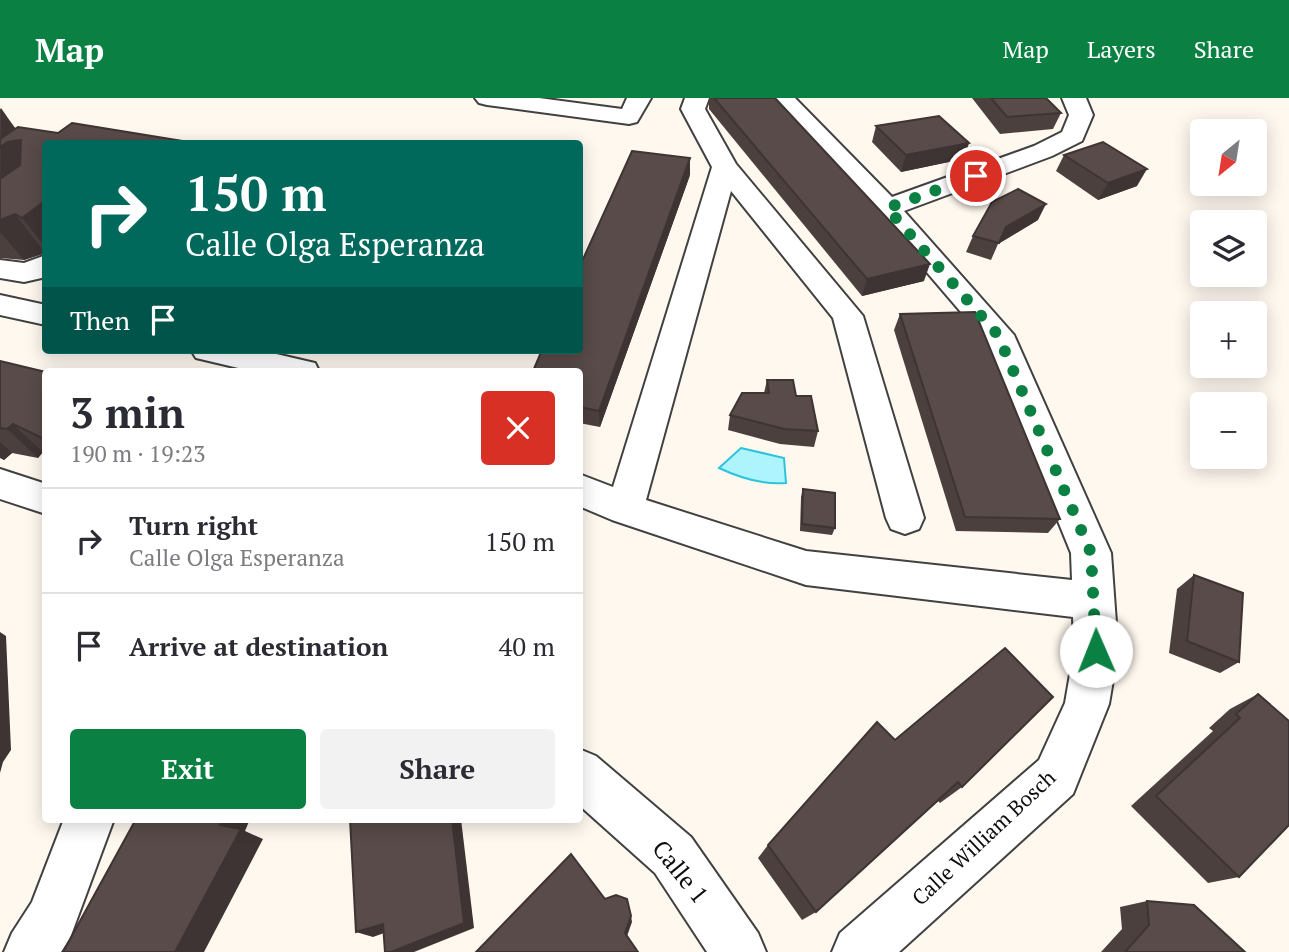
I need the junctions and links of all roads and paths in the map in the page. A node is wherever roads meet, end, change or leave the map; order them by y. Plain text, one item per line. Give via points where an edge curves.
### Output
1 (487, 98) edge
2 (639, 98) edge
3 (697, 98) edge
4 (782, 98) edge
5 (1074, 98) edge
6 (725, 167) junction
7 (887, 208) junction
8 (42, 267) edge
9 (0, 269) edge
10 (42, 290) edge
11 (22, 309) edge
12 (225, 354) edge
13 (289, 368) edge
14 (0, 484) edge
15 (583, 491) edge
16 (42, 498) edge
17 (625, 509) junction
18 (905, 518) dead end
19 (1095, 601) junction
20 (583, 776) edge
21 (87, 823) edge
22 (31, 952) edge
23 (740, 952) edge
24 (859, 952) edge

1 - 2 street via 629,117
3 - 6 street via 693,108
4 - 7 street, Calle William Bosch
5 - 7 street via 1081,115 1073,136
6 - 17 street
6 - 18 street via 848,316
7 - 19 street, Calle William Bosch via 998,335 1091,553
8 - 9 street via 25,274
10 - 11 street
12 - 13 street
14 - 16 street
15 - 17 street
17 - 19 street via 806,568
19 - 24 street, Calle William Bosch via 1096,651 1087,704 1056,777
20 - 23 street, Calle 1 via 673,855
21 - 22 street via 51,919

